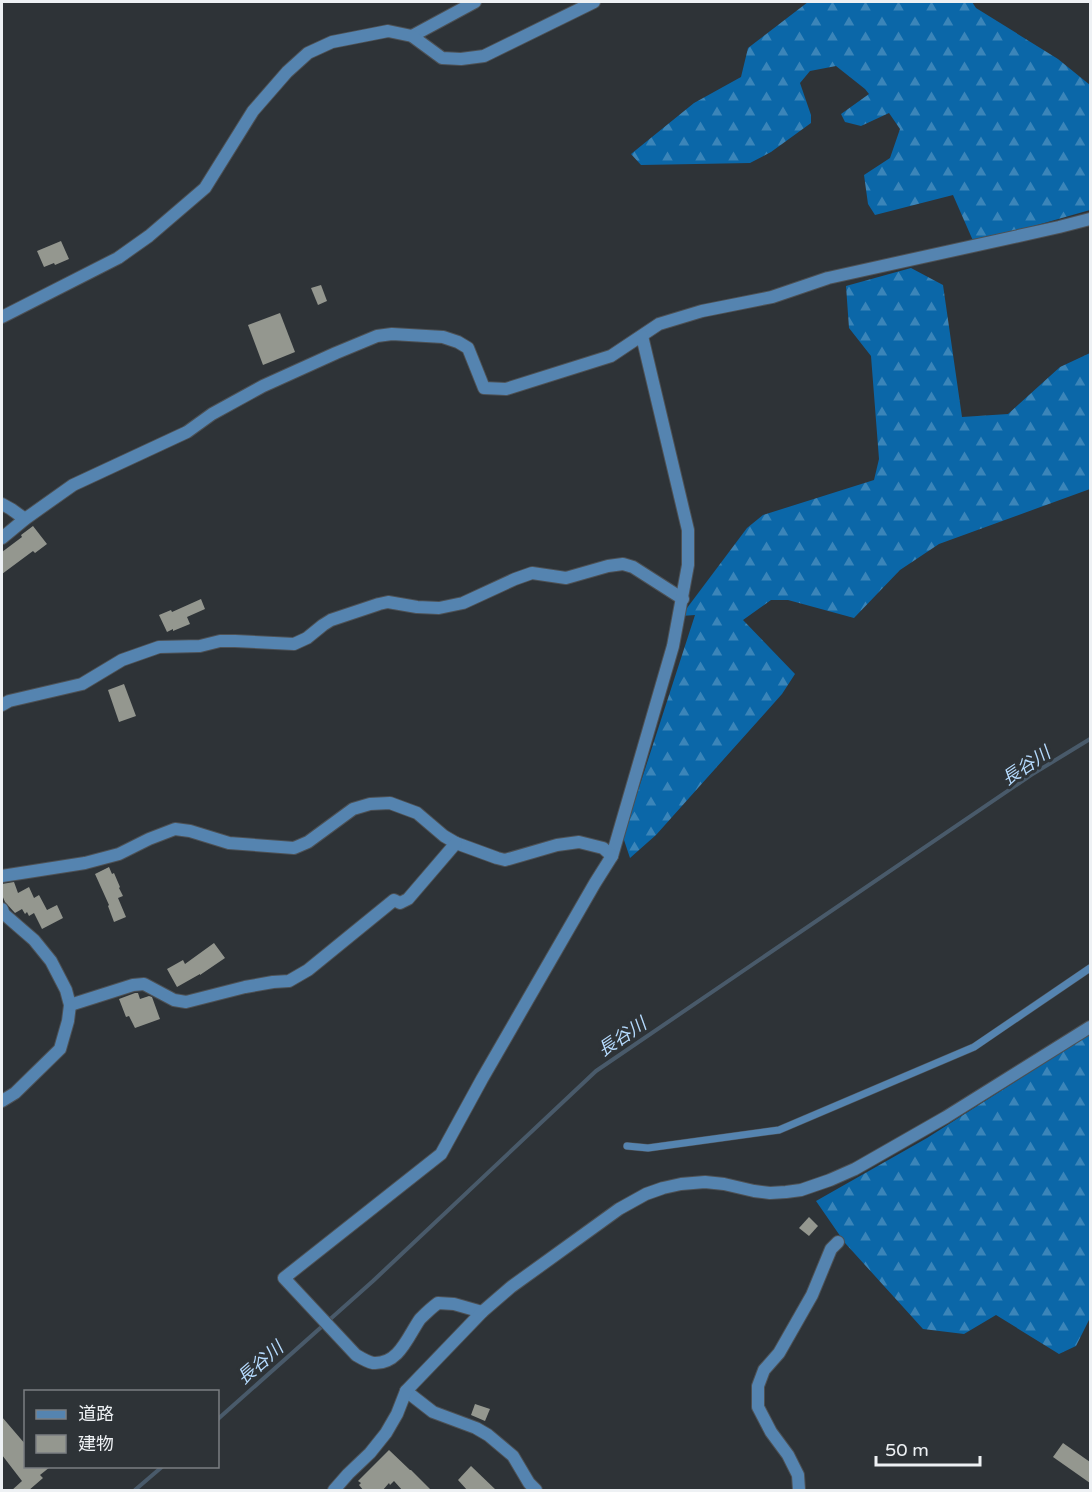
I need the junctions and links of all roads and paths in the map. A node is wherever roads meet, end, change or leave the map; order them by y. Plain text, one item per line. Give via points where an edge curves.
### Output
1 (475, 2) edge
2 (594, 2) edge
3 (412, 36) junction
4 (1090, 219) edge
5 (2, 317) edge
6 (642, 336) junction
7 (2, 504) edge
8 (25, 519) junction
9 (2, 538) edge
10 (683, 598) junction
11 (2, 705) edge
12 (456, 843) junction
13 (612, 856) junction
14 (2, 876) edge
15 (2, 909) edge
16 (1090, 968) edge
17 (70, 1005) junction
18 (1090, 1027) edge
19 (2, 1101) edge
20 (627, 1146) dead end
21 (838, 1242) dead end
22 (482, 1312) junction
23 (406, 1391) junction
24 (334, 1491) edge
25 (536, 1491) edge
26 (799, 1491) edge

1 - 3 street
2 - 3 street via 484,56 442,58
3 - 5 street via 388,31 332,42 308,53 253,111 205,188 118,258
4 - 6 street via 828,278 772,297 659,324
6 - 8 street via 611,356 506,389 484,388 468,348 458,342 443,337 377,336 263,386 187,432 73,484
6 - 10 street via 688,530
7 - 8 street
8 - 9 street
10 - 11 street via 623,564 566,579 532,573 463,603 439,608 380,604 332,620 294,644 220,641 200,646 159,647 122,660 82,684
10 - 13 street via 673,646
12 - 13 street via 505,860 579,842 603,848
12 - 14 street via 417,813 390,803 370,804 353,809 294,848 229,843 175,829 119,854
12 - 17 street via 408,899 400,903 394,900 289,981 186,1002 144,984 133,985
13 - 22 street via 441,1154 284,1278 356,1355 372,1363 384,1362 400,1352 427,1311 438,1303
15 - 17 street via 51,961
16 - 20 lane via 974,1047 778,1130 648,1148
17 - 19 street via 60,1049
18 - 22 street via 946,1117 830,1180 786,1192 705,1182 646,1194 572,1242
21 - 26 street via 812,1295 779,1353 764,1370 758,1386 758,1407 798,1475
22 - 23 street
23 - 24 street via 386,1433
23 - 25 street via 433,1412 488,1435 513,1456

